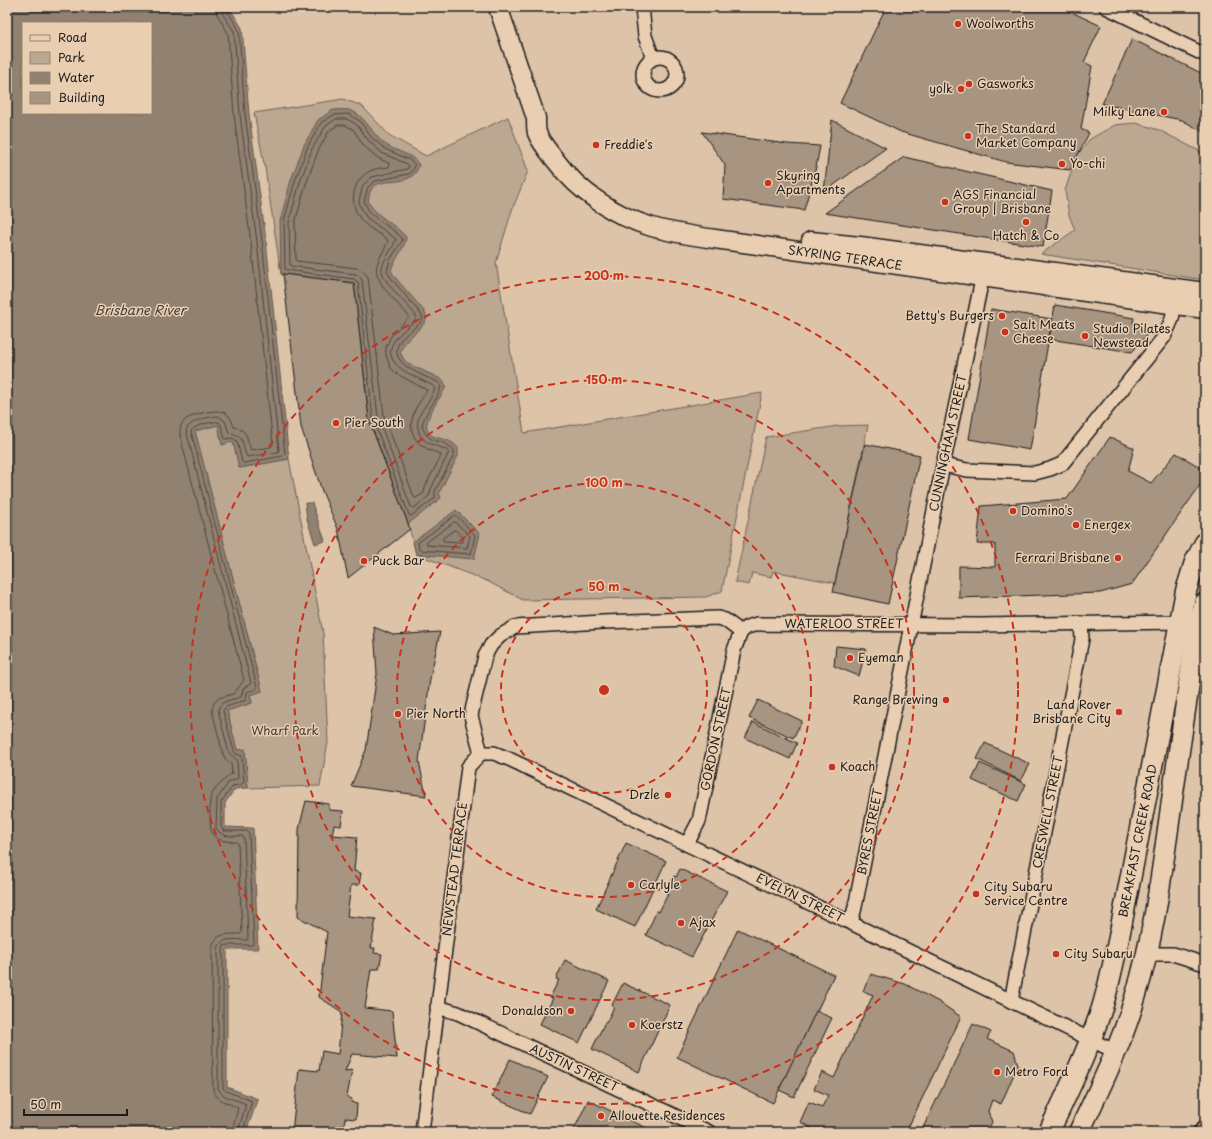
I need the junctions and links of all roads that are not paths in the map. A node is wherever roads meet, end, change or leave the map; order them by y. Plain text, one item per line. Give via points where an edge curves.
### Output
1 (498, 7) edge
2 (642, 7) edge
3 (1106, 7) edge
4 (1205, 55) edge
5 (653, 58) dead end
6 (984, 270) junction
7 (1205, 292) edge
8 (1176, 296) junction
9 (1205, 309) edge
10 (943, 465) junction
11 (1205, 543) edge
12 (1205, 603) edge
13 (1180, 622) junction
14 (1081, 623) junction
15 (911, 624) junction
16 (741, 632) junction
17 (481, 753) junction
18 (687, 844) junction
19 (850, 922) junction
20 (1147, 954) junction
21 (1205, 964) edge
22 (1011, 1001) junction
23 (438, 1007) junction
24 (1090, 1040) junction
25 (1116, 1052) junction
26 (422, 1132) edge
27 (709, 1132) edge
28 (1049, 1132) edge
29 (1079, 1132) edge

1 - 6 street, SKYRING TERRACE via 536,118 537,132 561,168 600,203 652,227 715,239 860,261
2 - 5 street via 644,36
3 - 4 street
6 - 8 street, SKYRING TERRACE
6 - 10 street, CUNNINGHAM STREET
7 - 8 street, SKYRING TERRACE
8 - 9 street, SKYRING TERRACE
8 - 10 street via 1171,324 1164,337 1062,464 1035,473 967,470
10 - 15 street, CUNNINGHAM STREET
11 - 13 main road, BREAKFAST CREEK ROAD via 1191,574
12 - 20 main road, BREAKFAST CREEK ROAD via 1197,634
13 - 14 street, WATERLOO STREET
13 - 24 main road, BREAKFAST CREEK ROAD via 1119,937 1105,995
14 - 15 street, WATERLOO STREET
14 - 22 street, CRESWELL STREET via 1082,639
15 - 16 street, WATERLOO STREET via 757,624
15 - 19 street, BYRES STREET
16 - 17 street via 718,618 515,627 500,636 485,656 471,716
16 - 18 street, GORDON STREET via 734,650 699,820
17 - 18 street, EVELYN STREET via 494,753
17 - 23 street, NEWSTEAD TERRACE via 468,767
18 - 19 street, EVELYN STREET
19 - 22 street, EVELYN STREET
20 - 21 street via 1173,954
20 - 25 main road, BREAKFAST CREEK ROAD
22 - 24 street, EVELYN STREET
23 - 26 street, NEWSTEAD TERRACE
23 - 27 street, AUSTIN STREET via 458,1013
24 - 25 street, EVELYN STREET
24 - 28 main road, BREAKFAST CREEK ROAD
25 - 29 main road, BREAKFAST CREEK ROAD

